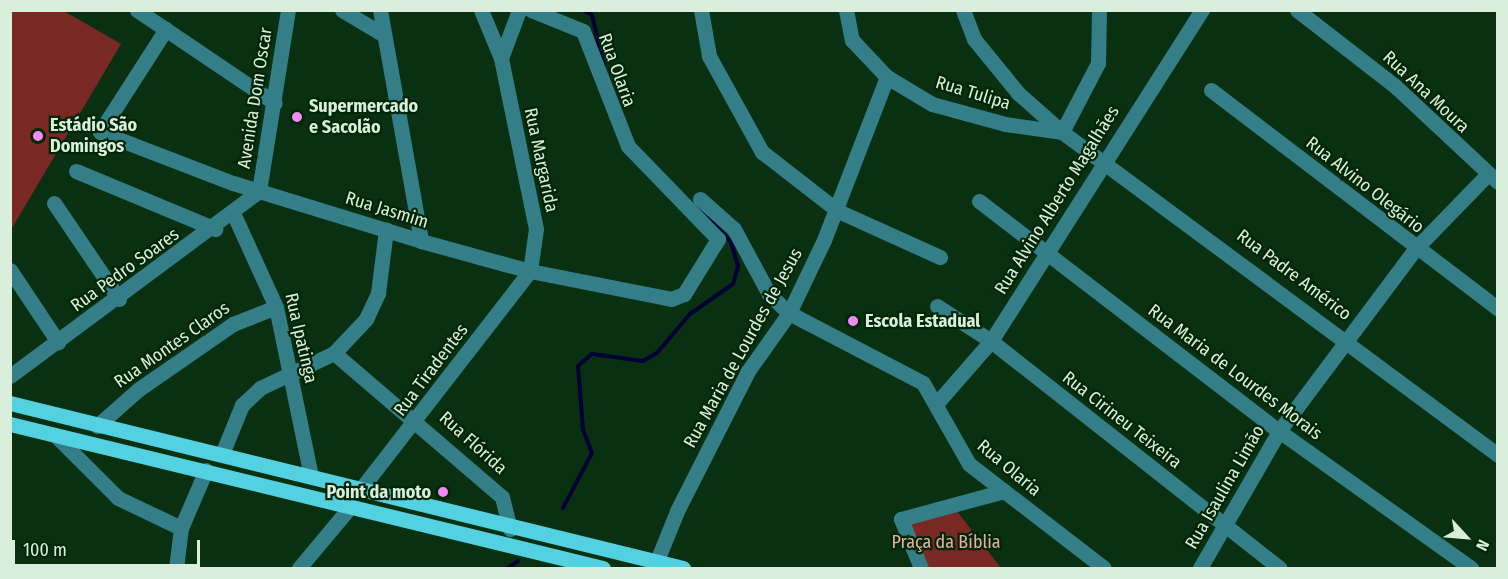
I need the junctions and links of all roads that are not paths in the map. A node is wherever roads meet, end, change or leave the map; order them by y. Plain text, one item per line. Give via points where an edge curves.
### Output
1 (137, 10) edge
2 (288, 10) edge
3 (342, 10) edge
4 (380, 10) edge
5 (481, 10) edge
6 (519, 10) edge
7 (531, 10) edge
8 (701, 10) edge
9 (846, 10) edge
10 (963, 10) edge
11 (1099, 10) edge
12 (1202, 10) edge
13 (1297, 10) edge
14 (166, 29) junction
15 (384, 35) junction
16 (501, 58) junction
17 (887, 77) junction
18 (1211, 90) dead end
19 (275, 103) junction
20 (1062, 132) junction
21 (1104, 158) junction
22 (76, 171) dead end
23 (1493, 178) edge
24 (259, 191) junction
25 (700, 199) dead end
26 (979, 201) dead end
27 (54, 203) dead end
28 (838, 211) junction
29 (234, 214) junction
30 (215, 229) junction
31 (386, 230) junction
32 (421, 241) junction
33 (1415, 249) junction
34 (1046, 251) junction
35 (940, 257) dead end
36 (10, 270) edge
37 (530, 271) junction
38 (119, 299) junction
39 (671, 299) joint
40 (937, 306) dead end
41 (276, 307) junction
42 (1497, 309) edge
43 (789, 313) junction
44 (1347, 339) junction
45 (991, 341) junction
46 (58, 342) junction
47 (334, 353) junction
48 (287, 372) junction
49 (10, 376) edge
50 (10, 403) edge
51 (936, 404) junction
52 (418, 420) junction
53 (10, 424) edge
54 (97, 426) junction
55 (1279, 431) junction
56 (57, 437) junction
57 (222, 454) junction
58 (1497, 455) edge
59 (206, 470) junction
60 (311, 476) junction
61 (360, 490) junction
62 (1004, 491) junction
63 (350, 507) junction
64 (1222, 525) junction
65 (181, 528) junction
66 (510, 529) junction
67 (656, 565) edge
68 (176, 568) edge
69 (299, 568) edge
70 (603, 568) edge
71 (683, 568) edge
72 (921, 568) edge
73 (1104, 568) edge
74 (1200, 568) edge
75 (1279, 568) edge
76 (1471, 568) edge

1 - 14 street
2 - 19 street, Avenida Dom Oscar
3 - 15 street
4 - 15 street
5 - 16 street, Rua Margarida
6 - 16 street
7 - 39 street, Rua Olaria via 583,32 628,146 718,239 692,285
8 - 28 street via 709,56 762,152
9 - 17 street, Rua Tulipa via 852,40
10 - 20 street via 974,39 1018,93
11 - 20 street via 1098,63
12 - 21 street, Rua Alvino Alberto Magalhães
13 - 23 street, Rua Ana Moura via 1395,86
14 - 19 street
14 - 24 street, Rua Jasmim via 100,132
15 - 32 street
16 - 37 street, Rua Margarida via 536,229
17 - 20 street, Rua Tulipa via 932,104 1005,124
17 - 28 street, Rua Maria de Lourdes de Jesus
18 - 33 street, Rua Alvino Olegário
19 - 24 street, Avenida Dom Oscar
20 - 21 street, Rua Padre Américo
21 - 34 street, Rua Alvino Alberto Magalhães
21 - 44 street, Rua Padre Américo
22 - 30 street
23 - 33 street, Rua Isaulina Limão
24 - 29 street, Rua Pedro Soares
24 - 31 street, Rua Jasmim
25 - 43 street, Rua Olaria via 734,229 769,294
26 - 34 street, Rua Maria de Lourdes Morais
27 - 38 street
28 - 35 street
28 - 43 street, Rua Maria de Lourdes de Jesus
29 - 30 street, Rua Pedro Soares
29 - 41 street, Rua Ipatinga
30 - 38 street, Rua Pedro Soares
31 - 32 street, Rua Jasmim
31 - 47 street via 378,293 366,319
32 - 37 street, Rua Jasmim
33 - 42 street, Rua Alvino Olegário
33 - 44 street, Rua Isaulina Limão
34 - 45 street, Rua Alvino Alberto Magalhães
34 - 55 street, Rua Maria de Lourdes Morais
36 - 46 street
37 - 39 street, Rua Jasmim
37 - 52 street, Rua Tiradentes
38 - 46 street, Rua Pedro Soares
40 - 45 street, Rua Cirineu Teixeira
41 - 48 street, Rua Ipatinga
41 - 54 street, Rua Montes Claros via 233,324 139,389
43 - 51 street, Rua Olaria via 902,368 923,383
43 - 67 street, Rua Maria de Lourdes de Jesus via 748,371
44 - 55 street, Rua Isaulina Limão
44 - 58 street, Rua Padre Américo
45 - 51 street, Rua Alvino Alberto Magalhães
45 - 64 street, Rua Cirineu Teixeira
46 - 49 street, Rua Pedro Soares
47 - 48 street
47 - 52 street, Rua Flórida
48 - 57 street via 243,405
48 - 60 street, Rua Ipatinga
50 - 54 main road
51 - 62 street, Rua Olaria via 956,448
52 - 61 street, Rua Tiradentes
52 - 66 street, Rua Flórida via 502,497
53 - 56 main road
54 - 57 main road
55 - 64 street, Rua Isaulina Limão
55 - 76 street, Rua Maria de Lourdes Morais
56 - 59 main road
56 - 65 street via 118,498
57 - 60 main road
59 - 63 main road
59 - 65 street
60 - 61 main road
61 - 66 main road
62 - 72 street via 901,519
62 - 73 street, Rua Olaria
63 - 69 street
63 - 70 main road
64 - 74 street, Rua Isaulina Limão
64 - 75 street, Rua Cirineu Teixeira
65 - 68 street
66 - 67 main road
67 - 71 main road

